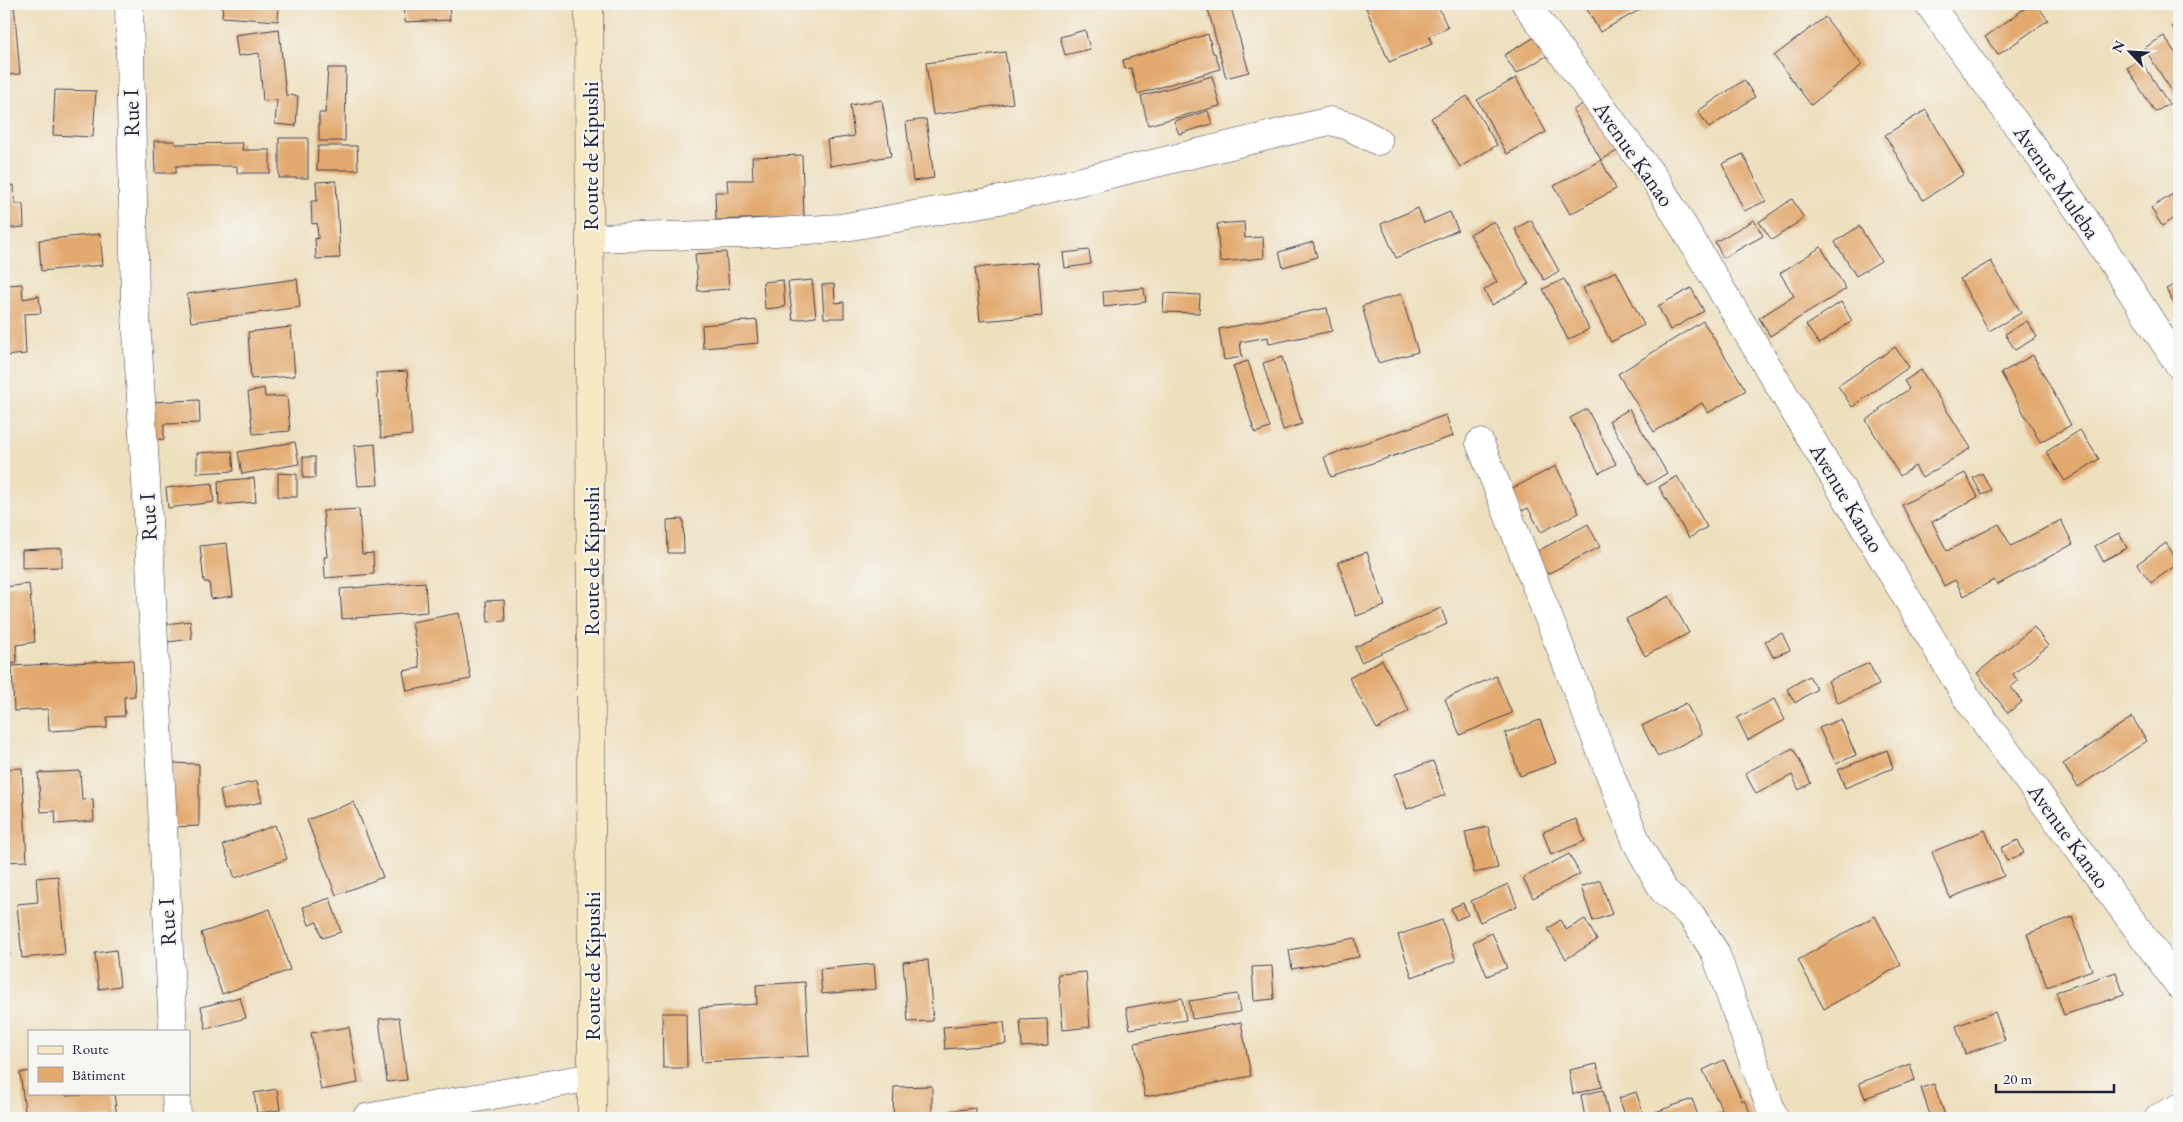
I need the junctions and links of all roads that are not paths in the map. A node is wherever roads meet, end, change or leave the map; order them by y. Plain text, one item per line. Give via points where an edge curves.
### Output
1 (129, 4) edge
2 (590, 4) edge
3 (1526, 4) edge
4 (1929, 4) edge
5 (1378, 141) dead end
6 (590, 238) junction
7 (2179, 365) edge
8 (1480, 443) dead end
9 (2179, 985) edge
10 (173, 1030) edge
11 (592, 1077) junction
12 (176, 1094) edge
13 (2179, 1108) edge
14 (178, 1118) edge
15 (366, 1118) edge
16 (592, 1118) edge
17 (1774, 1118) edge
18 (2158, 1118) edge

1 - 10 street, Rue I via 135,299
2 - 6 main road, Route de Kipushi
3 - 9 street, Avenue Kanao via 1656,181 1968,698
4 - 7 street, Avenue Muleba via 2082,215
5 - 6 street via 1349,126 1330,121 1011,198 840,228
6 - 11 main road, Route de Kipushi
8 - 17 street via 1637,843 1663,890 1691,915 1715,952
11 - 15 street
11 - 16 main road, Route de Kipushi
12 - 14 street
13 - 18 street

